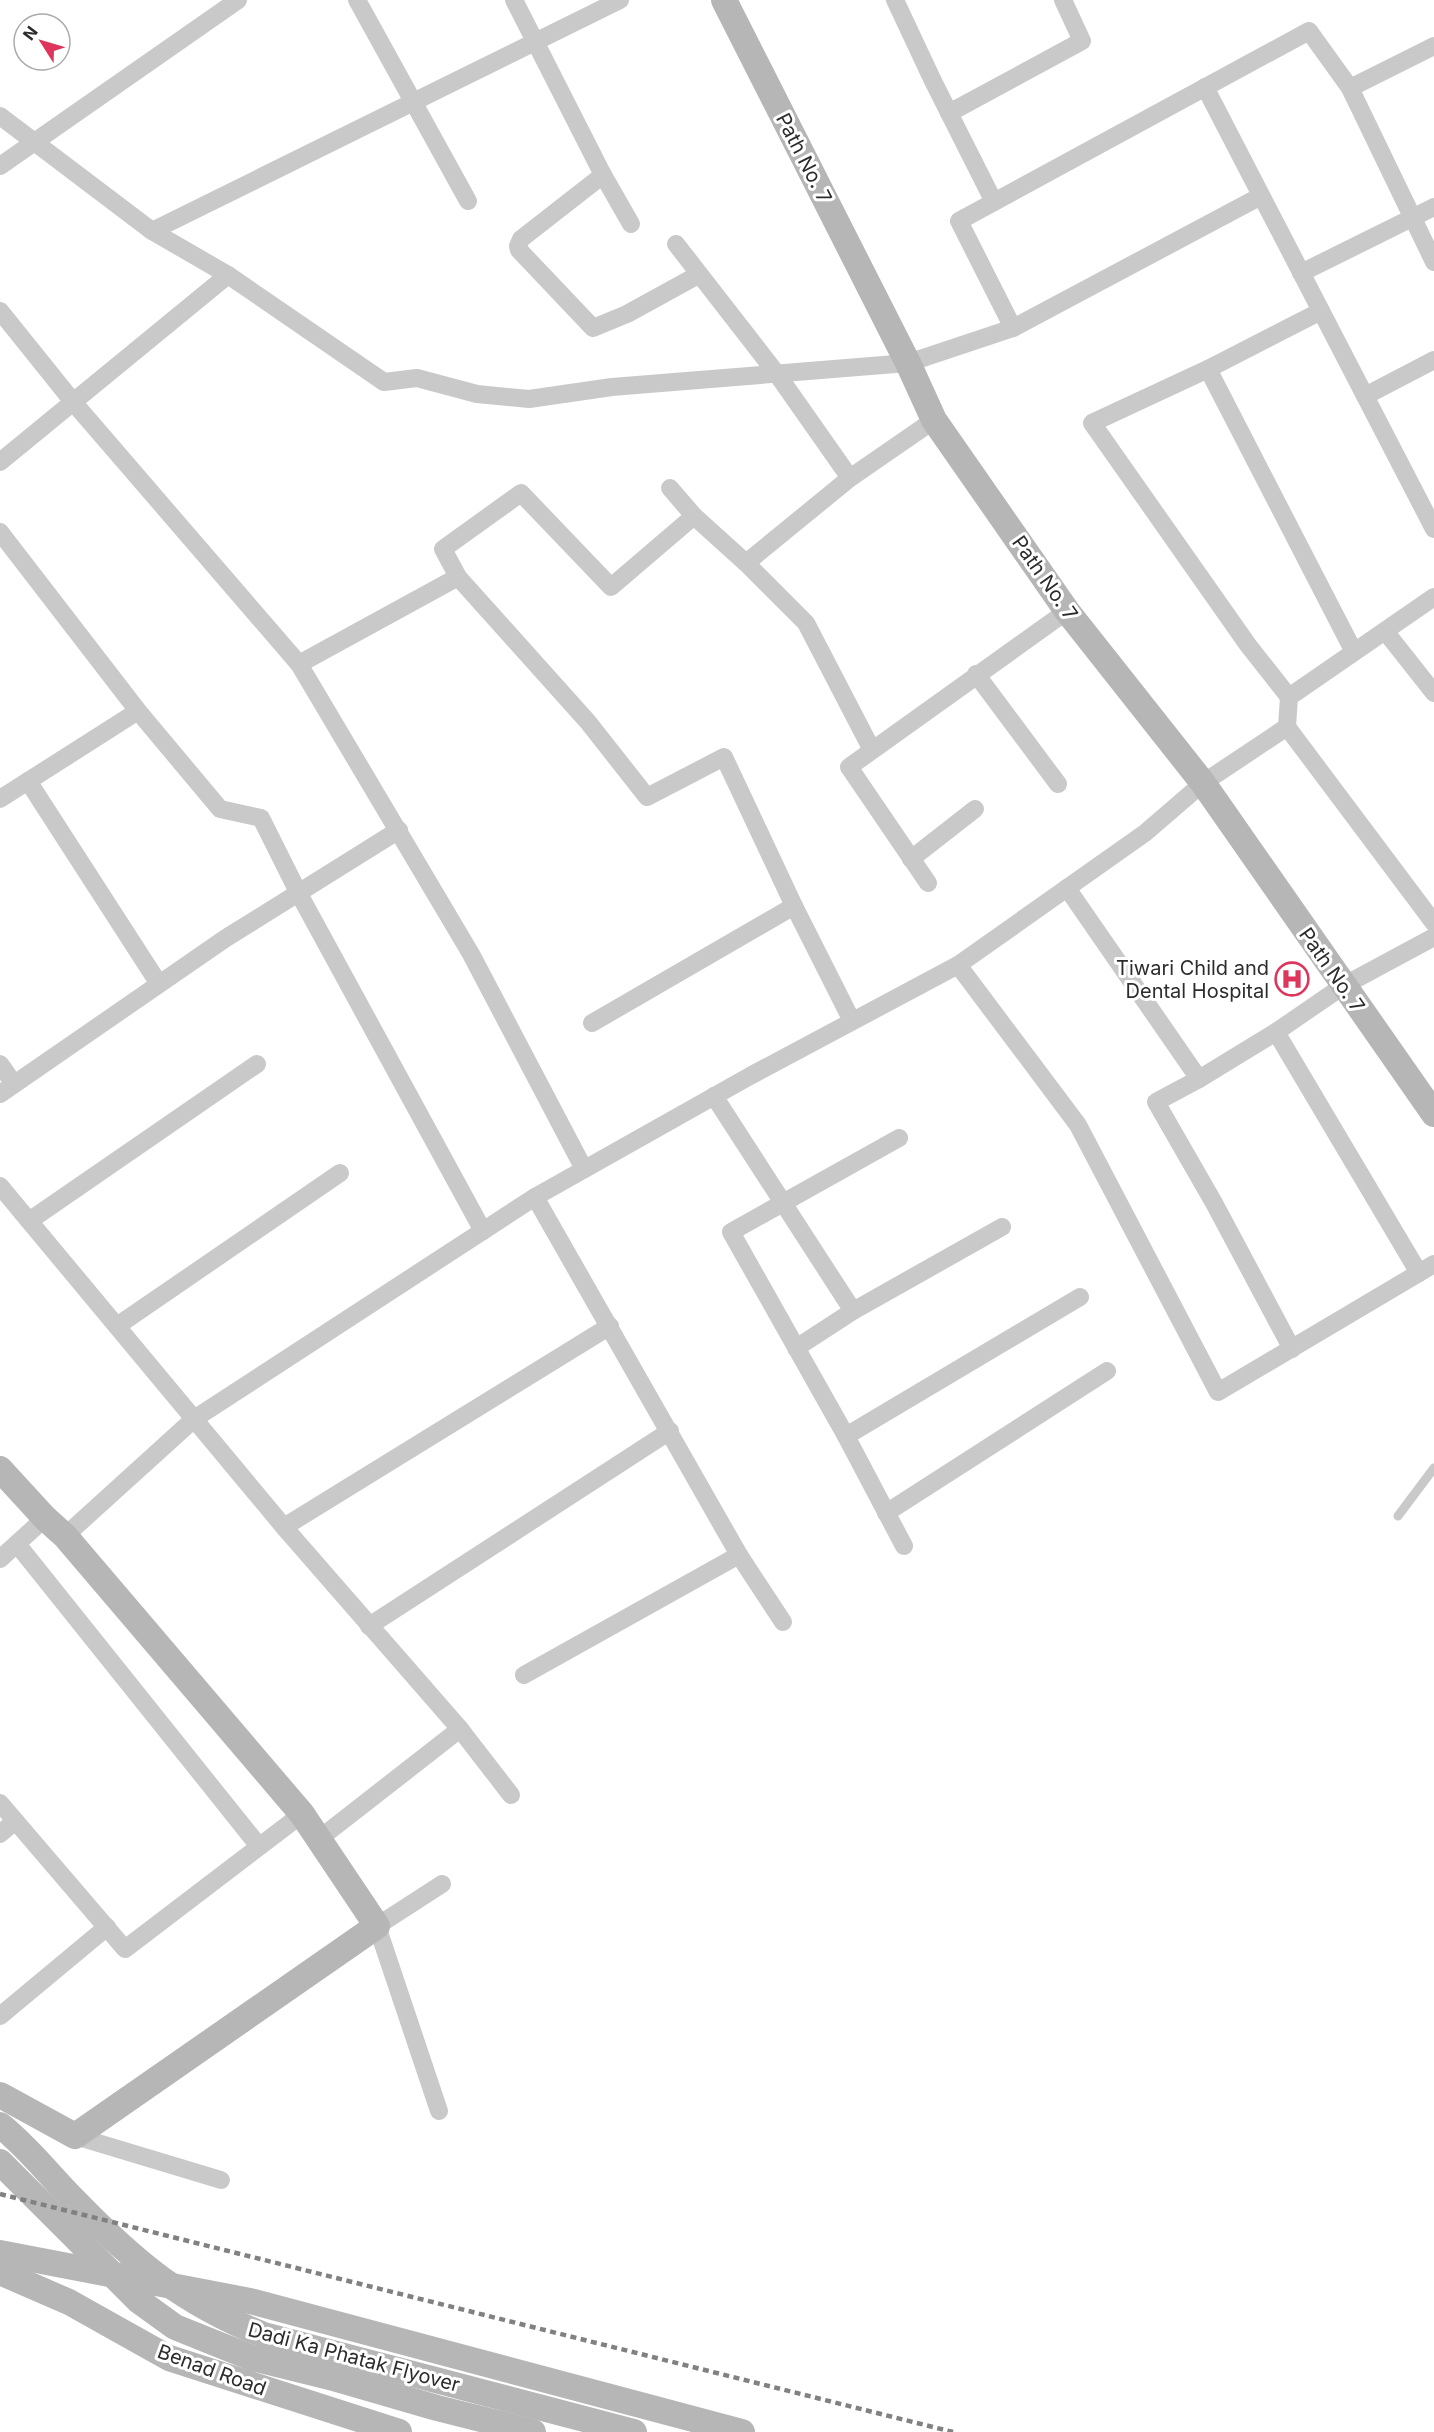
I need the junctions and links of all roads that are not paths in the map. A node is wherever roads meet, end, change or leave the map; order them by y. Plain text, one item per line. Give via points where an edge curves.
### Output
1 (238, 0) edge
2 (357, 0) edge
3 (514, 0) edge
4 (620, 0) edge
5 (724, 0) edge
6 (895, 0) edge
7 (1063, 0) edge
8 (535, 41) junction
9 (1434, 46) edge
10 (1205, 87) junction
11 (1350, 88) junction
12 (414, 100) junction
13 (949, 113) junction
14 (0, 116) edge
15 (33, 142) junction
16 (0, 166) edge
17 (603, 175) junction
18 (1261, 196) junction
19 (468, 201) dead end
20 (994, 202) junction
21 (1434, 207) edge
22 (1412, 219) junction
23 (631, 224) dead end
24 (152, 231) junction
25 (676, 244) dead end
26 (1434, 262) edge
27 (1301, 273) junction
28 (228, 275) junction
29 (698, 275) junction
30 (0, 311) edge
31 (1321, 311) junction
32 (1013, 328) junction
33 (1434, 360) edge
34 (908, 363) junction
35 (1208, 369) junction
36 (777, 374) junction
37 (1365, 396) junction
38 (74, 403) junction
39 (934, 420) junction
40 (0, 462) edge
41 (850, 478) junction
42 (670, 488) dead end
43 (694, 516) junction
44 (1434, 529) edge
45 (0, 532) edge
46 (746, 563) junction
47 (458, 577) junction
48 (1434, 597) edge
49 (1067, 611) junction
50 (1385, 631) junction
51 (1354, 652) junction
52 (298, 664) junction
53 (976, 674) junction
54 (1434, 693) edge
55 (1289, 698) junction
56 (138, 711) junction
57 (1287, 727) junction
58 (872, 750) junction
59 (28, 781) junction
60 (1203, 783) junction
61 (1059, 784) dead end
62 (0, 799) edge
63 (975, 809) dead end
64 (399, 830) junction
65 (911, 859) junction
66 (928, 883) dead end
67 (1067, 888) junction
68 (298, 892) junction
69 (794, 906) junction
70 (1434, 923) edge
71 (1434, 937) edge
72 (958, 965) junction
73 (159, 984) junction
74 (1343, 986) junction
75 (852, 1021) junction
76 (592, 1023) dead end
77 (1276, 1032) junction
78 (0, 1064) edge
79 (257, 1064) dead end
80 (1199, 1079) junction
81 (7, 1089) edge
82 (714, 1096) junction
83 (1434, 1114) edge
84 (899, 1138) dead end
85 (584, 1169) junction
86 (340, 1173) dead end
87 (0, 1186) edge
88 (535, 1197) junction
89 (784, 1203) junction
90 (29, 1221) junction
91 (1002, 1227) dead end
92 (483, 1230) junction
93 (1426, 1268) edge
94 (1080, 1297) dead end
95 (853, 1311) junction
96 (117, 1326) junction
97 (610, 1326) junction
98 (796, 1348) junction
99 (1292, 1349) junction
100 (1107, 1371) dead end
101 (194, 1419) junction
102 (670, 1431) junction
103 (846, 1436) junction
104 (1434, 1468) edge
105 (0, 1469) edge
106 (886, 1513) junction
107 (1398, 1516) dead end
108 (45, 1518) junction
109 (284, 1527) junction
110 (65, 1536) junction
111 (17, 1544) junction
112 (904, 1546) dead end
113 (739, 1555) junction
114 (0, 1559) edge
115 (783, 1622) dead end
116 (369, 1626) junction
117 (524, 1675) dead end
118 (460, 1729) junction
119 (512, 1795) dead end
120 (0, 1803) edge
121 (302, 1814) junction
122 (15, 1821) junction
123 (0, 1834) edge
124 (319, 1839) junction
125 (258, 1845) junction
126 (442, 1884) dead end
127 (377, 1926) junction
128 (107, 1927) junction
129 (0, 2016) edge
130 (0, 2095) edge
131 (439, 2110) dead end
132 (0, 2125) edge
133 (75, 2136) junction
134 (0, 2162) edge
135 (221, 2180) dead end
136 (0, 2253) edge
137 (0, 2272) edge
138 (399, 2432) edge
139 (533, 2432) edge
140 (634, 2432) edge
141 (742, 2432) edge

1 - 15 street
2 - 12 street
3 - 8 street
4 - 8 street
5 - 34 main road, Path No. 7
6 - 13 street
7 - 13 street via 1082,41
8 - 12 street
8 - 17 street
9 - 11 street
10 - 11 street via 1309,31
10 - 18 street
10 - 20 street
11 - 22 street
12 - 19 street
12 - 24 street
13 - 20 street
14 - 15 street
15 - 16 street
15 - 24 street
17 - 23 street
17 - 29 street via 521,239 518,246 589,326 598,327 627,314
18 - 27 street
18 - 32 street
20 - 32 street via 960,221
21 - 22 street
22 - 26 street
22 - 27 street
24 - 28 street
25 - 29 street
27 - 31 street
28 - 36 street via 384,382 417,378 477,394 529,399 612,387
28 - 38 street
29 - 36 street
30 - 38 street
31 - 35 street
31 - 37 street
32 - 34 street
33 - 37 street
34 - 36 street
34 - 39 main road, Path No. 7
35 - 51 street
35 - 55 street via 1092,423
36 - 41 street
37 - 44 street
38 - 40 street
38 - 52 street
39 - 41 street
39 - 49 main road, Path No. 7
41 - 46 street
42 - 43 street
43 - 46 street
43 - 47 street via 611,586 520,493 443,549
45 - 56 street
46 - 58 street via 806,623
47 - 52 street
47 - 69 street via 588,722 647,797 723,757
48 - 50 street
49 - 53 street
49 - 60 main road, Path No. 7
50 - 51 street
50 - 54 street
51 - 55 street
52 - 64 street
53 - 58 street
53 - 61 street
55 - 57 street
56 - 59 street
56 - 68 street via 220,808 261,818
57 - 60 street
57 - 70 street
58 - 65 street via 849,767
59 - 62 street
59 - 73 street
60 - 67 street via 1145,833
60 - 74 main road, Path No. 7
63 - 65 street
64 - 68 street
64 - 85 street via 471,954
65 - 66 street
67 - 72 street
67 - 80 street
68 - 73 street
68 - 92 street
69 - 75 street
69 - 76 street
71 - 74 street
72 - 75 street
72 - 99 street via 1078,1125 1218,1392
73 - 81 street
74 - 77 street
74 - 83 main road, Path No. 7
75 - 82 street
77 - 80 street
77 - 93 street
78 - 81 street
79 - 90 street
80 - 99 street via 1156,1102
82 - 85 street
82 - 89 street
84 - 89 street
85 - 88 street
86 - 96 street
87 - 90 street
88 - 92 street
88 - 97 street
89 - 95 street
89 - 98 street via 731,1232
90 - 96 street
91 - 95 street
92 - 101 street
93 - 99 street
94 - 103 street
95 - 98 street
96 - 101 street
97 - 102 street
97 - 109 street
98 - 103 street
100 - 106 street
101 - 109 street
101 - 110 street
102 - 113 street
102 - 116 street
103 - 106 street
104 - 107 lane
105 - 108 main road
106 - 112 street
108 - 110 main road
108 - 111 street
109 - 116 street
110 - 121 main road
111 - 114 street
111 - 125 street
113 - 115 street
113 - 117 street
116 - 118 street
118 - 119 street
118 - 124 street
120 - 122 street
121 - 124 main road
121 - 125 street
122 - 123 street
122 - 128 street
124 - 127 main road
125 - 128 street via 125,1948
126 - 127 street
127 - 131 street
127 - 133 main road
128 - 129 street
130 - 133 main road
132 - 140 main road, Dadi Ka Phatak Flyover via 145,2269 229,2321 264,2335
133 - 135 street
134 - 139 main road, Dadi Ka Phatak Flyover via 139,2301 175,2327 252,2358
136 - 141 main road via 250,2301
137 - 138 main road, Benad Road via 69,2302 169,2358

